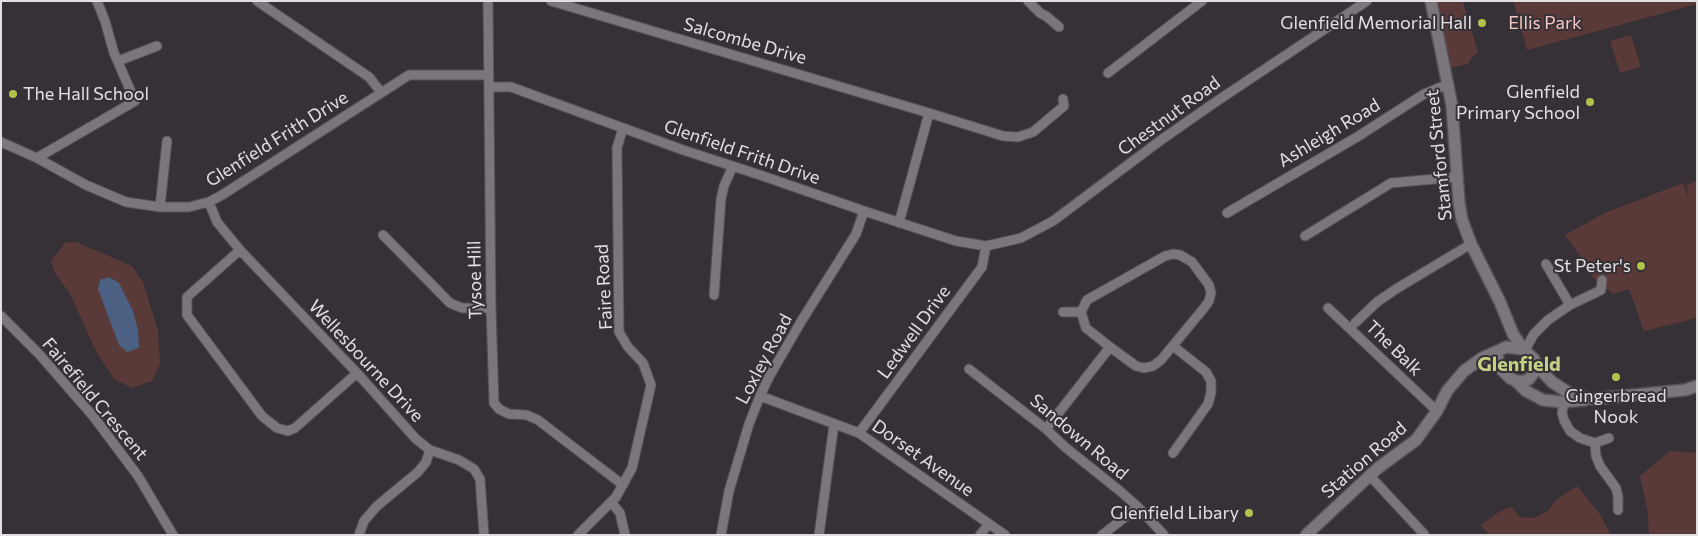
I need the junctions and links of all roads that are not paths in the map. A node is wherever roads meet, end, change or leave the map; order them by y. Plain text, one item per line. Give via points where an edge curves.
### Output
1 (97, 1) edge
2 (257, 1) edge
3 (488, 1) edge
4 (550, 1) edge
5 (1028, 1) edge
6 (1202, 1) edge
7 (1367, 1) edge
8 (1431, 1) edge
9 (1059, 27) dead end
10 (157, 46) dead end
11 (118, 61) junction
12 (1108, 73) dead end
13 (488, 74) junction
14 (1449, 86) junction
15 (488, 87) junction
16 (381, 92) junction
17 (1063, 99) dead end
18 (929, 113) junction
19 (623, 128) junction
20 (167, 141) dead end
21 (1, 142) edge
22 (38, 158) junction
23 (733, 166) junction
24 (1457, 177) junction
25 (209, 202) junction
26 (160, 207) junction
27 (864, 211) junction
28 (1227, 213) dead end
29 (899, 223) junction
30 (383, 235) dead end
31 (1305, 236) dead end
32 (1471, 244) junction
33 (986, 246) junction
34 (240, 250) junction
35 (1546, 264) dead end
36 (1602, 280) dead end
37 (714, 295) dead end
38 (1570, 305) junction
39 (491, 308) junction
40 (1328, 308) dead end
41 (1061, 311) dead end
42 (1082, 312) junction
43 (1, 316) edge
44 (1355, 323) dead end
45 (1509, 326) junction
46 (1173, 346) junction
47 (1110, 347) junction
48 (1524, 349) junction
49 (1501, 350) junction
50 (1476, 363) junction
51 (1498, 364) junction
52 (1536, 365) junction
53 (969, 368) dead end
54 (357, 373) junction
55 (1516, 381) junction
56 (1552, 382) junction
57 (1697, 386) edge
58 (760, 396) junction
59 (1592, 399) junction
60 (1564, 402) junction
61 (1437, 411) junction
62 (834, 424) junction
63 (1046, 429) junction
64 (859, 433) junction
65 (1609, 438) dead end
66 (1595, 443) junction
67 (430, 450) junction
68 (1173, 453) dead end
69 (1370, 476) junction
70 (623, 485) junction
71 (611, 502) junction
72 (1138, 507) junction
73 (1618, 510) dead end
74 (989, 524) junction
75 (1424, 534) edge
76 (173, 535) edge
77 (360, 535) edge
78 (484, 535) edge
79 (578, 535) edge
80 (624, 535) edge
81 (721, 535) edge
82 (819, 535) edge
83 (980, 535) edge
84 (1005, 535) edge
85 (1102, 535) edge
86 (1164, 535) edge
87 (1306, 535) edge

1 - 11 street
2 - 16 street via 369,77
3 - 13 street, Tysoe Hill
4 - 18 street, Salcombe Drive
5 - 9 street
6 - 12 street
7 - 33 street, Chestnut Road via 1161,140 1053,221 1021,238
8 - 14 street, Stamford Street
10 - 11 street
11 - 22 street via 135,101
13 - 15 street, Tysoe Hill
13 - 16 street, Glenfield Frith Drive via 409,75
14 - 24 street, Stamford Street
14 - 28 street, Ashleigh Road via 1424,94
15 - 19 street, Glenfield Frith Drive via 511,87
15 - 39 street, Tysoe Hill
16 - 25 street, Glenfield Frith Drive
17 - 18 street, Salcombe Drive via 1064,106 1033,132 1018,137 1003,136
18 - 29 street
19 - 23 street, Glenfield Frith Drive
19 - 70 street, Faire Road via 617,148 619,332 643,363 651,385 632,468
20 - 26 street
21 - 22 street, Glenfield Frith Drive
22 - 26 street, Glenfield Frith Drive via 86,185 126,202
23 - 27 street, Glenfield Frith Drive
23 - 37 street via 722,199
24 - 31 street via 1391,183
24 - 32 street, Stamford Street via 1462,220
25 - 26 street, Glenfield Frith Drive via 189,207
25 - 34 street, Wellesbourne Drive via 217,222
27 - 29 street, Glenfield Frith Drive
27 - 58 street, Loxley Road via 856,234 802,320
29 - 33 street, Glenfield Frith Drive via 956,241
30 - 39 street via 450,303 462,308
32 - 44 street via 1376,302
32 - 45 street, Stamford Street
33 - 64 street, Ledwell Drive via 982,267
34 - 54 street, Wellesbourne Drive
34 - 54 street via 187,297 186,314 262,416 277,428 288,431 295,428
35 - 38 street
36 - 38 street via 1601,290
38 - 48 street via 1548,320
39 - 70 street, Tysoe Hill via 494,403 509,414 527,415 538,420
40 - 61 street, The Balk
41 - 42 street
42 - 46 street via 1092,296 1165,256 1180,255 1192,262 1211,293 1204,308
42 - 47 street via 1086,328
43 - 76 street, Fairefield Crescent via 93,416 138,476
45 - 48 street, Stamford Street
45 - 49 street
46 - 47 street via 1153,366 1144,368 1136,366
46 - 68 street via 1206,372 1211,393 1208,404
47 - 63 street
48 - 49 street
48 - 52 street
49 - 50 street, Station Road
49 - 51 street
50 - 51 street
50 - 61 street, Station Road via 1447,391
51 - 55 street
52 - 55 street via 1530,379
52 - 56 street
53 - 63 street, Sandown Road
54 - 67 street, Wellesbourne Drive via 416,439
55 - 60 street via 1535,397
56 - 59 street via 1574,395
56 - 60 street
57 - 59 street
58 - 62 street, Dorset Avenue
58 - 81 street, Loxley Road via 729,491
59 - 60 street
60 - 66 street via 1562,413 1570,431
61 - 69 street, Station Road via 1416,440
62 - 64 street, Dorset Avenue
62 - 82 street
63 - 72 street, Sandown Road
64 - 74 street, Dorset Avenue
65 - 66 street
66 - 73 street via 1600,466 1616,488
67 - 77 street via 418,472 364,521
67 - 78 street, Wellesbourne Drive via 474,469 480,479
69 - 75 street
69 - 87 street, Station Road
70 - 71 street, Faire Road
71 - 79 street, Faire Road
71 - 80 street via 620,513
72 - 85 street
72 - 86 street, Sandown Road
74 - 83 street
74 - 84 street, Dorset Avenue

